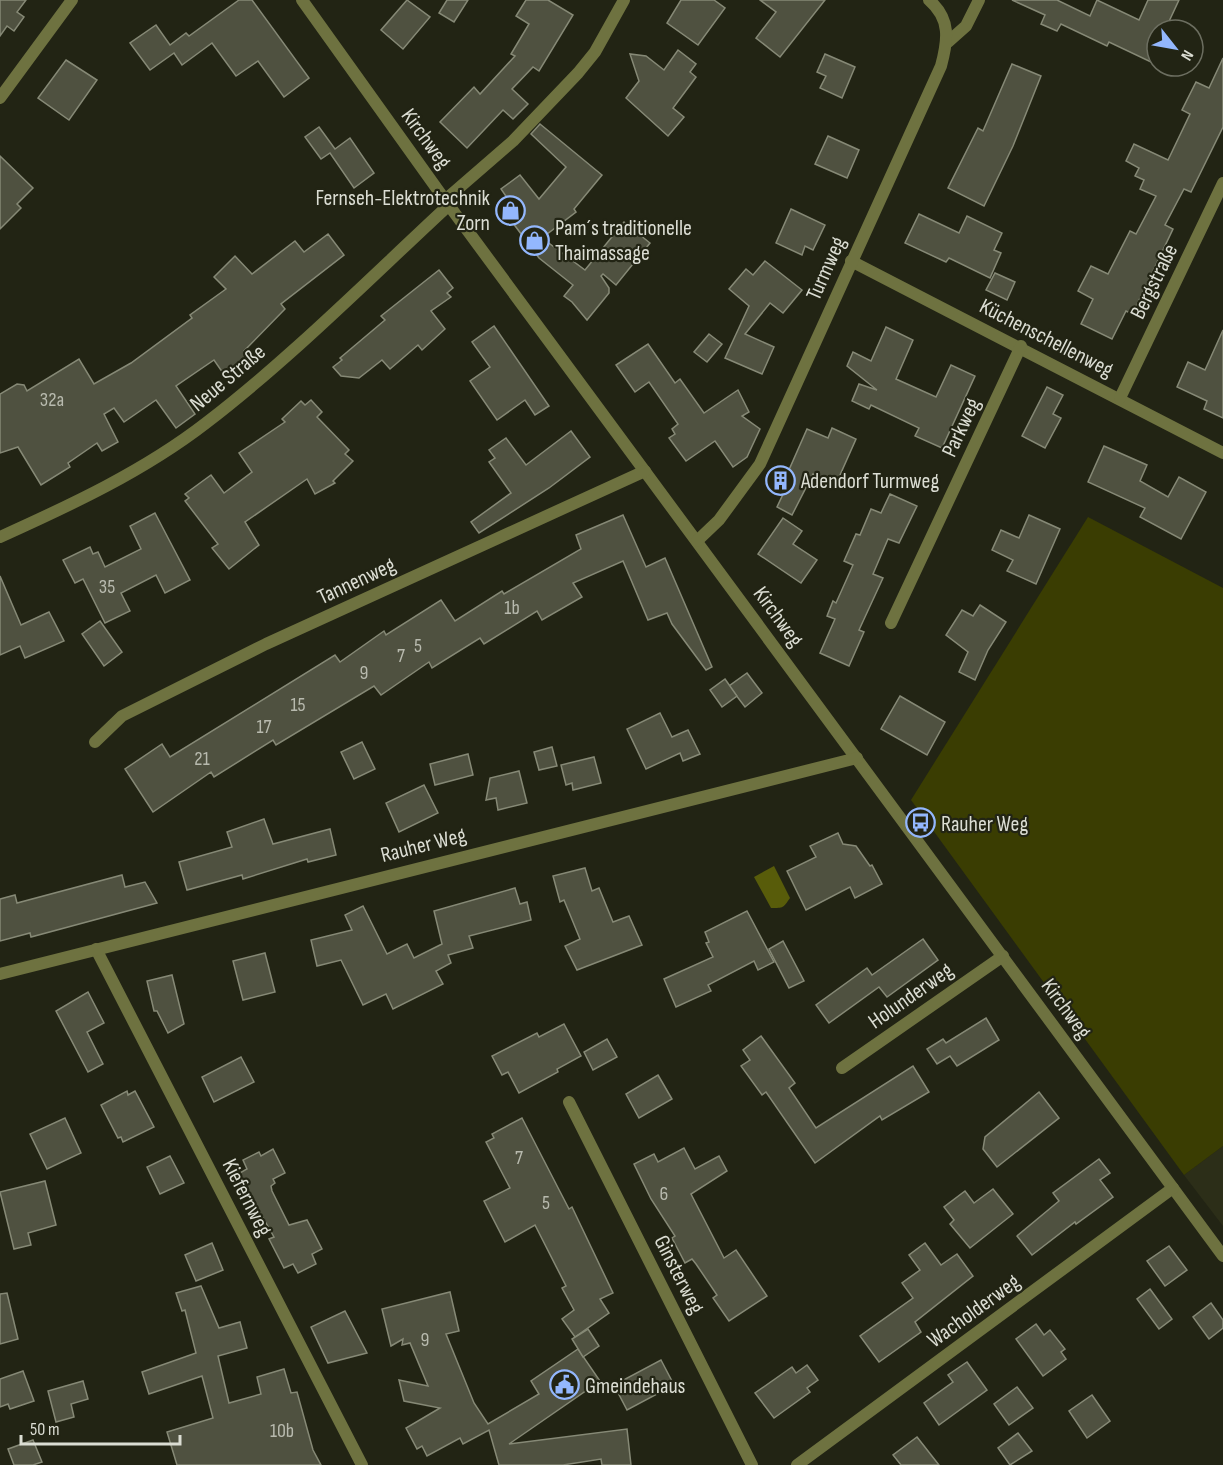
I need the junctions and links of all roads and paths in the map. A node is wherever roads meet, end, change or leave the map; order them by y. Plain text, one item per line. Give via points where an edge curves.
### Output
1 (72, 0) edge
2 (302, 0) edge
3 (624, 0) edge
4 (929, 0) edge
5 (979, 0) edge
6 (948, 42) junction
7 (0, 98) edge
8 (1223, 183) edge
9 (447, 202) junction
10 (851, 261) junction
11 (1020, 346) junction
12 (1120, 398) junction
13 (1223, 453) edge
14 (645, 471) junction
15 (0, 537) edge
16 (697, 541) junction
17 (891, 623) dead end
18 (95, 742) dead end
19 (857, 758) junction
20 (96, 949) junction
21 (1003, 956) junction
22 (0, 974) edge
23 (842, 1068) dead end
24 (569, 1102) dead end
25 (1173, 1188) junction
26 (1223, 1256) edge
27 (362, 1465) edge
28 (752, 1465) edge
29 (797, 1465) edge

1 - 7 street
2 - 9 street, Kirchweg
3 - 9 street, Neue Straße via 595,52 578,73
4 - 6 street via 944,20
5 - 6 street via 966,26
6 - 10 street, Turmweg via 941,66
8 - 12 street, Bergstraße
9 - 14 street, Kirchweg
9 - 15 street, Neue Straße via 273,367 205,424 104,486
10 - 11 street, Küchenschellenweg
10 - 16 street, Turmweg via 760,464 719,520
11 - 12 street, Küchenschellenweg
11 - 17 street, Parkweg
12 - 13 street, Küchenschellenweg
14 - 16 street, Kirchweg
14 - 18 street, Tannenweg via 266,644 122,716
16 - 19 street, Kirchweg
19 - 20 street, Rauher Weg
19 - 21 street, Kirchweg
20 - 22 street, Rauher Weg
20 - 27 street, Kiefernweg
21 - 23 street, Holunderweg
21 - 25 street, Kirchweg
24 - 28 street, Ginsterweg
25 - 26 street, Kirchweg
25 - 29 street, Wacholderweg

